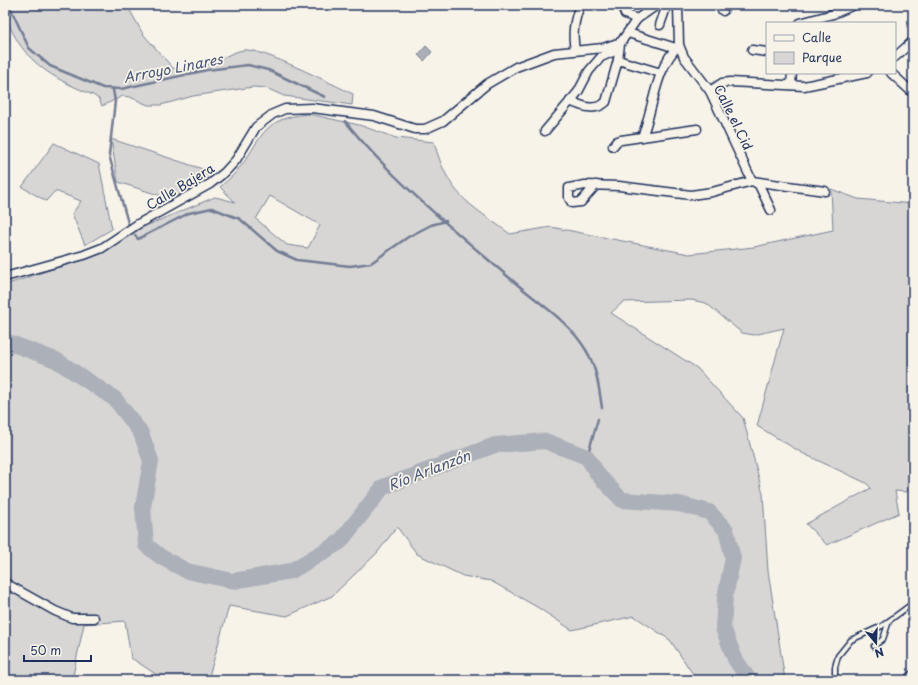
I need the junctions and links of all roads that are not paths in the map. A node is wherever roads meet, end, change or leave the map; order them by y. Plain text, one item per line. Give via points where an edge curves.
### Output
1 (580, 5) edge
2 (622, 5) edge
3 (657, 5) edge
4 (667, 5) edge
5 (678, 5) edge
6 (854, 5) edge
7 (648, 7) edge
8 (637, 19) junction
9 (804, 22) edge
10 (660, 26) dead end
11 (628, 33) junction
12 (913, 41) edge
13 (621, 42) junction
14 (677, 46) junction
15 (575, 50) junction
16 (752, 50) dead end
17 (766, 52) edge
18 (896, 56) edge
19 (618, 60) junction
20 (661, 73) junction
21 (792, 74) edge
22 (863, 74) edge
23 (892, 74) edge
24 (791, 85) junction
25 (710, 91) junction
26 (913, 93) edge
27 (570, 101) junction
28 (697, 129) dead end
29 (545, 131) dead end
30 (642, 137) junction
31 (613, 146) dead end
32 (752, 181) junction
33 (596, 185) dead end
34 (825, 191) dead end
35 (771, 210) dead end
36 (5, 277) edge
37 (5, 583) edge
38 (913, 604) edge
39 (94, 618) dead end
40 (889, 621) junction
41 (874, 646) dead end
42 (835, 680) edge

1 - 15 street via 574,22
2 - 8 street via 625,14
3 - 7 street
4 - 10 street
5 - 14 street, Calle el Cid
6 - 9 street
7 - 8 street
8 - 11 street
11 - 13 street
11 - 14 street
12 - 18 street
13 - 15 street, Calle Bajera via 603,48
13 - 19 street
13 - 27 street via 616,51 601,57
14 - 20 street
14 - 25 street, Calle el Cid
15 - 36 street, Calle Bajera via 554,52 504,72 443,121 426,129 415,129 374,116 299,107 285,109 273,114 256,127 236,160 210,184 138,224 102,248
16 - 17 street
19 - 20 street
19 - 27 street via 607,99 602,105 585,107
20 - 30 street
21 - 24 street
22 - 24 street via 804,86
23 - 26 street
24 - 25 street via 730,82
25 - 32 street, Calle el Cid
27 - 29 street
28 - 30 street
30 - 31 street via 617,141
32 - 33 street via 691,195
32 - 34 street
32 - 35 street, Calle el Cid via 759,185
37 - 39 street via 72,618
38 - 40 lane
40 - 41 lane via 882,639
40 - 42 lane via 862,633 848,644 838,656

